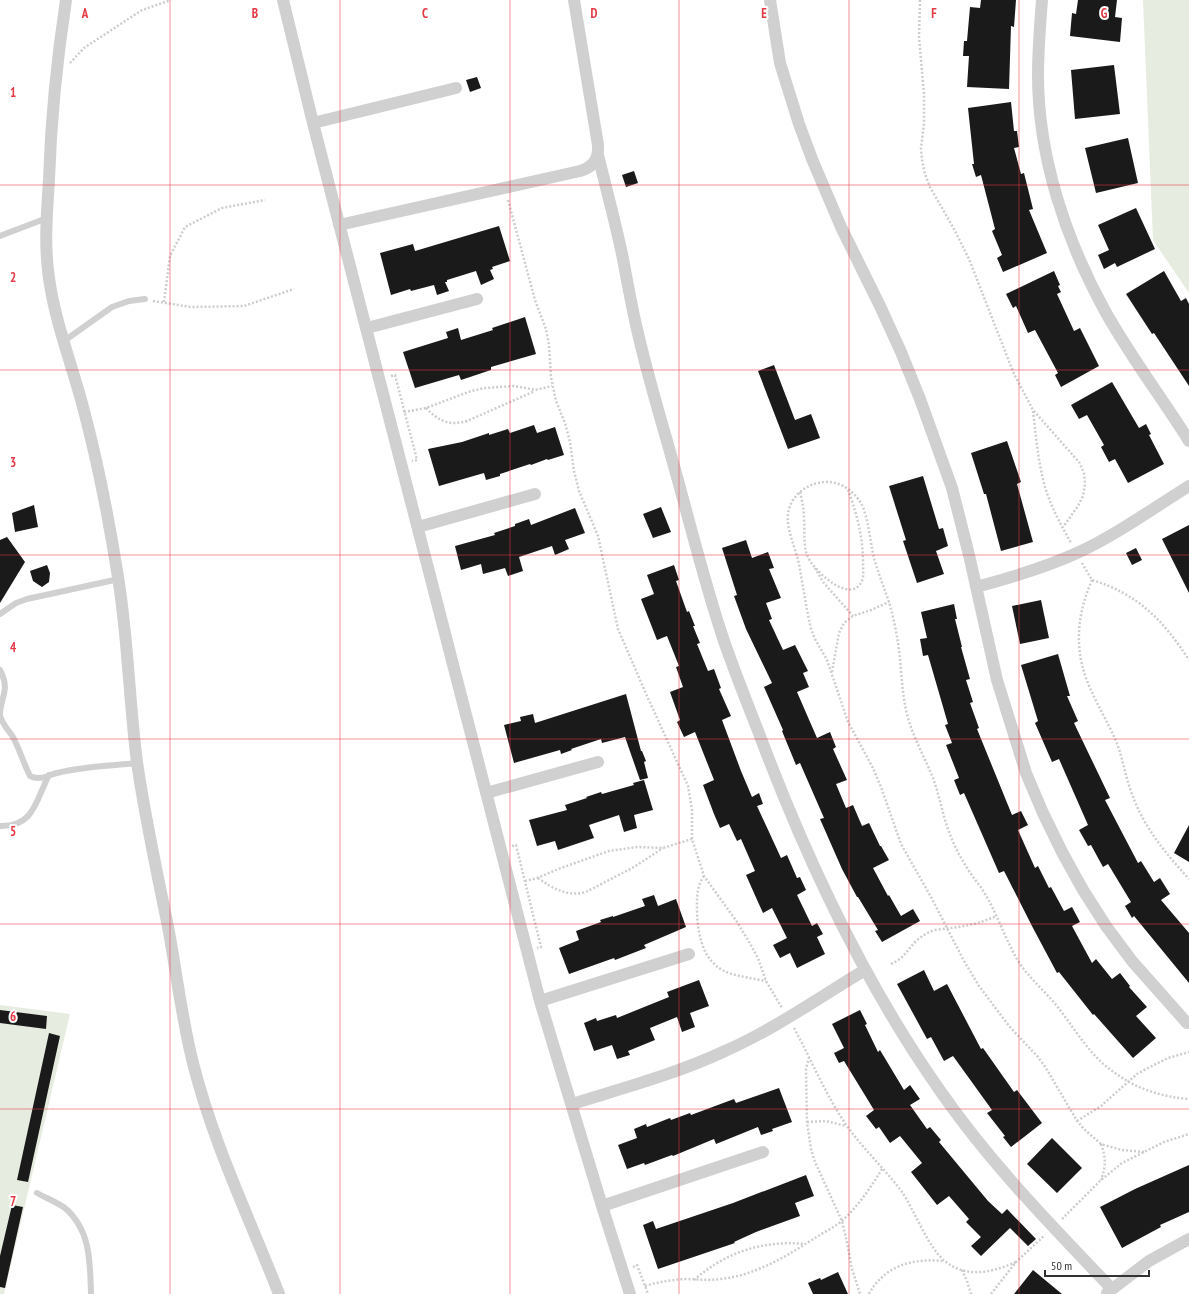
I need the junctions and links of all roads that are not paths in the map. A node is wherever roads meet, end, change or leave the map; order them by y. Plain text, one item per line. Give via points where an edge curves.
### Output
1 (66, 0) edge
2 (283, 0) edge
3 (574, 0) edge
4 (770, 0) edge
5 (1042, 0) edge
6 (456, 88) dead end
7 (313, 123) junction
8 (598, 155) junction
9 (47, 218) junction
10 (339, 225) junction
11 (0, 236) edge
12 (145, 299) road end
13 (476, 299) dead end
14 (367, 328) junction
15 (64, 341) junction
16 (1189, 441) edge
17 (1189, 486) edge
18 (535, 494) dead end
19 (418, 527) junction
20 (119, 579) junction
21 (976, 587) junction
22 (0, 614) edge
23 (0, 670) edge
24 (598, 762) dead end
25 (137, 763) junction
26 (49, 775) junction
27 (486, 793) junction
28 (0, 826) edge
29 (689, 954) dead end
30 (865, 970) junction
31 (540, 1001) junction
32 (1188, 1023) dead end
33 (572, 1104) junction
34 (763, 1152) dead end
35 (37, 1193) dead end
36 (602, 1206) junction
37 (1189, 1239) edge
38 (1109, 1291) edge
39 (91, 1294) edge
40 (279, 1294) edge
41 (630, 1294) edge

1 - 9 street via 56,78
2 - 7 street
3 - 8 street
4 - 21 street via 780,63 799,124 826,193 880,306 920,399 952,488
5 - 16 street via 1038,76 1040,110 1052,179 1062,212 1086,272 1106,312
6 - 7 street
7 - 10 street
8 - 10 street via 594,164 585,169
8 - 30 street via 643,352 689,524 724,640 799,836
9 - 11 lane
9 - 15 street via 46,250 49,281
10 - 14 street
12 - 15 lane via 112,307
13 - 14 street
14 - 19 street
15 - 20 street via 96,459
17 - 21 street via 1077,553 1027,573
18 - 19 street
19 - 27 street
20 - 22 lane via 27,599
20 - 25 street
21 - 32 street via 1013,732 1043,813 1083,890 1106,926 1137,966
23 - 26 lane via 5,686 1,702 2,722 15,741 30,776 35,779
24 - 27 street
25 - 26 lane
25 - 40 street via 180,1003 200,1088 224,1160
26 - 28 lane via 32,812 18,824
27 - 31 street
29 - 31 street
30 - 33 street via 747,1040 704,1060
30 - 38 street via 942,1094 994,1160
31 - 33 street
33 - 36 street
34 - 36 street
35 - 39 lane via 64,1207 84,1234 90,1252
36 - 41 street
37 - 38 street via 1149,1261

